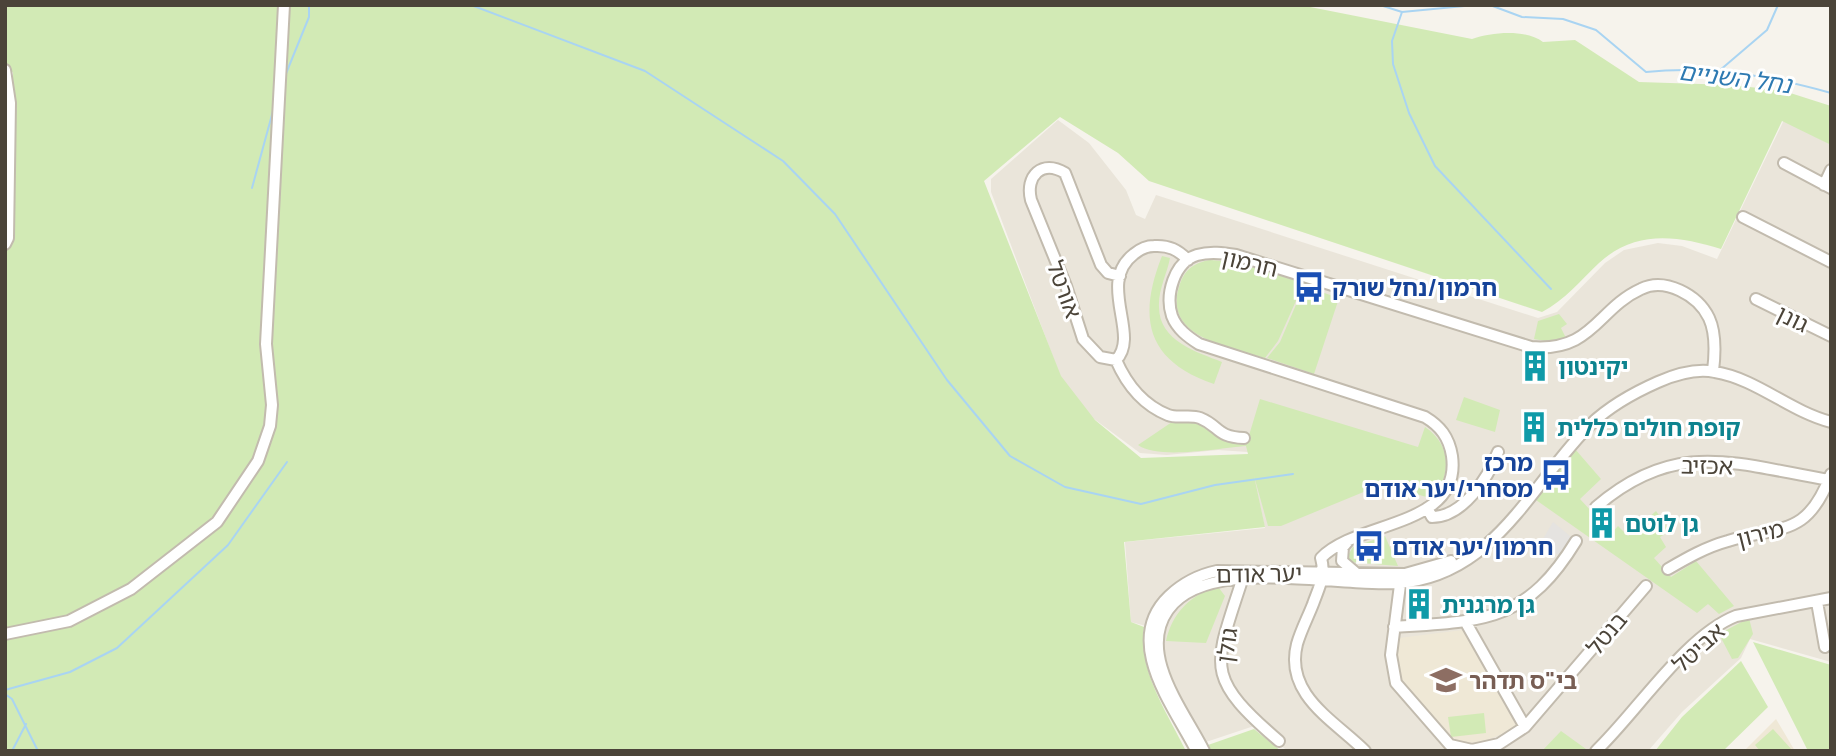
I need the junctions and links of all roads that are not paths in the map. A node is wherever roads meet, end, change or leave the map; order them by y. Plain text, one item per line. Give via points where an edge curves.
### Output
1 (284, 5) edge
2 (5, 70) edge
3 (1784, 163) dead end
4 (1831, 170) edge
5 (1827, 186) edge
6 (1744, 217) dead end
7 (5, 244) edge
8 (1188, 260) junction
9 (1831, 262) edge
10 (1120, 276) junction
11 (1756, 299) dead end
12 (1831, 336) edge
13 (1116, 360) junction
14 (1713, 371) junction
15 (1786, 403) junction
16 (1831, 415) edge
17 (1831, 422) edge
18 (1244, 438) dead end
19 (1498, 452) dead end
20 (1830, 477) edge
21 (1596, 507) dead end
22 (1427, 508) junction
23 (1350, 540) junction
24 (1576, 541) dead end
25 (1668, 569) dead end
26 (1356, 573) junction
27 (1244, 575) junction
28 (1324, 576) junction
29 (1401, 578) junction
30 (1646, 586) dead end
31 (1831, 598) edge
32 (1816, 602) junction
33 (1465, 621) junction
34 (1394, 626) junction
35 (5, 634) edge
36 (1825, 647) dead end
37 (1525, 727) junction
38 (1279, 741) dead end
39 (1196, 751) edge
40 (1204, 751) edge
41 (1365, 751) edge
42 (1596, 751) edge

1 - 35 street via 267,344 272,405 258,461 217,522 131,589 69,621
2 - 7 street via 10,103
3 - 5 street
4 - 5 street
6 - 9 street
8 - 10 street via 1170,247 1148,246 1129,258
8 - 14 street, חרמון via 1210,253 1236,255 1547,348 1588,332 1640,289 1663,284 1695,300 1710,320
8 - 22 street, חרמון via 1173,280 1169,296 1172,318 1187,337 1425,416 1437,424 1450,448 1451,478 1446,491
10 - 13 street via 1124,347
10 - 13 street, אורטל via 1101,265 1065,173 1048,167 1039,170 1031,177 1031,200 1083,339 1100,357
11 - 12 street, גונן
13 - 18 street via 1141,399 1168,415 1198,417 1225,436
14 - 15 street, יער אודם via 1738,378
14 - 29 street, יער אודם via 1668,378 1614,405 1590,425 1508,527 1480,550
15 - 16 street, יער אודם
15 - 17 street, יער אודם
19 - 22 street via 1480,487 1464,502 1439,517 1432,517
20 - 21 street, אכזיב via 1721,461 1683,461 1631,479
20 - 25 street, מירון via 1819,501 1798,523 1717,544
22 - 23 street, חרמון
23 - 26 street via 1343,547 1342,561
23 - 28 street, חרמון via 1321,558
24 - 33 street via 1533,596 1497,614
26 - 28 street, יער אודם
26 - 29 street, יער אודם
27 - 28 street, יער אודם
27 - 38 street, גולן via 1222,647 1223,677 1242,709
27 - 39 street, יער אודם via 1217,571 1190,580 1165,600 1152,622 1152,665
27 - 40 street, יער אודם via 1189,591 1168,610 1158,631 1160,663
28 - 29 street, יער אודם
28 - 41 street via 1297,643 1297,673 1312,704
29 - 34 street, בנטל
30 - 37 street, בנטל
31 - 32 street, אביטל
32 - 36 street
32 - 42 street, אביטל via 1736,616 1710,629
33 - 34 street
33 - 37 street
34 - 37 street, בנטל via 1391,655 1396,683 1450,745 1486,748

